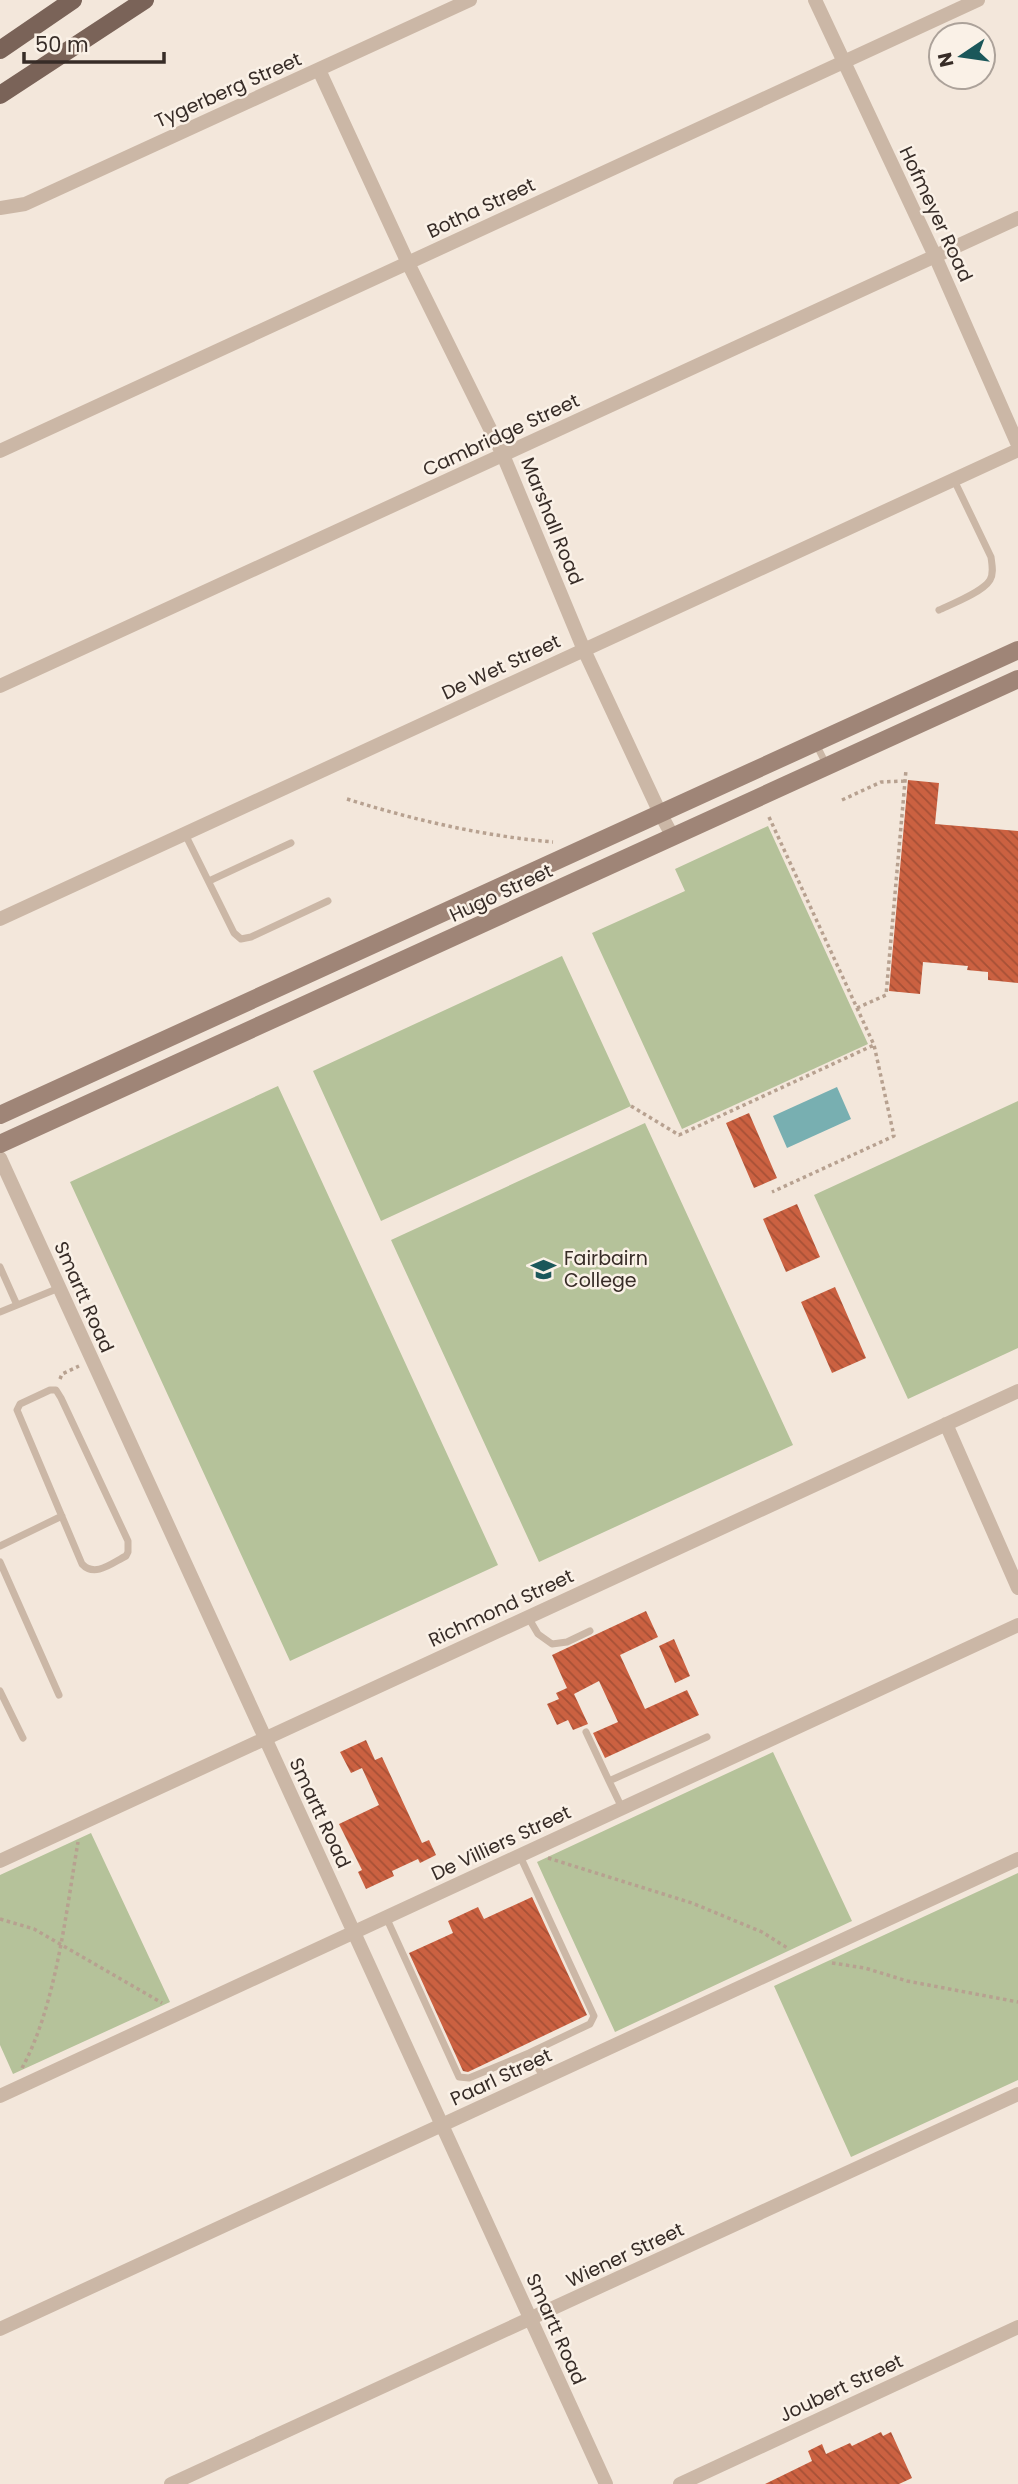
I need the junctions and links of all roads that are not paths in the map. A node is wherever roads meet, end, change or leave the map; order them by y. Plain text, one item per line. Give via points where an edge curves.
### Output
1 (73, 0) edge
2 (145, 0) edge
3 (470, 0) edge
4 (815, 0) edge
5 (978, 0) edge
6 (0, 50) edge
7 (843, 62) junction
8 (319, 70) junction
9 (0, 95) edge
10 (0, 208) edge
11 (1018, 218) edge
12 (935, 256) junction
13 (408, 263) junction
14 (1018, 448) edge
15 (0, 451) edge
16 (503, 455) junction
17 (954, 480) junction
18 (939, 610) dead end
19 (584, 650) junction
20 (1018, 650) edge
21 (1018, 679) edge
22 (0, 686) edge
23 (814, 742) junction
24 (828, 766) junction
25 (660, 813) junction
26 (184, 833) junction
27 (674, 837) junction
28 (291, 843) dead end
29 (209, 881) junction
30 (328, 901) dead end
31 (0, 919) edge
32 (0, 1115) edge
33 (0, 1144) edge
34 (0, 1158) edge
35 (0, 1267) edge
36 (59, 1288) junction
37 (16, 1304) junction
38 (0, 1312) edge
39 (1018, 1391) edge
40 (946, 1424) junction
41 (62, 1516) junction
42 (0, 1546) edge
43 (0, 1562) edge
44 (1018, 1588) edge
45 (528, 1616) junction
46 (1018, 1625) edge
47 (590, 1631) dead end
48 (0, 1690) edge
49 (59, 1695) dead end
50 (586, 1732) dead end
51 (707, 1737) dead end
52 (23, 1738) dead end
53 (264, 1738) junction
54 (609, 1781) junction
55 (622, 1808) junction
56 (520, 1855) junction
57 (1018, 1859) edge
58 (0, 1861) edge
59 (386, 1917) junction
60 (354, 1932) junction
61 (528, 2053) junction
62 (544, 2078) junction
63 (1018, 2094) edge
64 (0, 2096) edge
65 (442, 2126) junction
66 (531, 2320) junction
67 (1018, 2327) edge
68 (0, 2329) edge
69 (171, 2484) edge
70 (606, 2484) edge
71 (680, 2484) edge

1 - 6 main road
2 - 9 main road
3 - 8 street, Tygerberg Street
4 - 7 street, Hofmeyer Road
5 - 7 street, Botha Street
7 - 12 street, Hofmeyer Road
7 - 13 street, Botha Street
8 - 10 street, Tygerberg Street via 25,204
8 - 13 street, Marshall Road
11 - 12 street, Cambridge Street
12 - 14 street, Hofmeyer Road
12 - 16 street, Cambridge Street
13 - 15 street, Botha Street
13 - 16 street, Marshall Road
14 - 17 street, De Wet Street
16 - 19 street, Marshall Road
16 - 22 street, Cambridge Street
17 - 18 lane via 990,557 992,571 979,590
17 - 19 street, De Wet Street
19 - 25 street, Marshall Road
19 - 26 street, De Wet Street
20 - 23 street, Hugo Street
21 - 24 street, Hugo Street
23 - 24 lane
23 - 25 street, Hugo Street
24 - 27 street, Hugo Street
25 - 27 street, Marshall Road
25 - 32 street, Hugo Street
26 - 29 lane
26 - 31 street, De Wet Street
27 - 33 street, Hugo Street
28 - 29 lane
29 - 30 lane via 241,939
34 - 36 street, Smartt Road
35 - 37 lane
36 - 37 lane
36 - 53 street, Smartt Road
37 - 38 lane
39 - 40 street, Richmond Street
40 - 44 street
40 - 45 street, Richmond Street
41 - 41 lane via 86,1569 99,1570 126,1556 126,1537 56,1391 50,1390 20,1404 17,1410
41 - 42 lane
43 - 49 lane
45 - 47 lane via 538,1634 552,1644
45 - 53 street, Richmond Street
46 - 55 street, De Villiers Street
48 - 52 lane
50 - 54 lane
51 - 54 lane
53 - 58 street, Richmond Street
53 - 60 street, Smartt Road
54 - 55 lane
55 - 56 street, De Villiers Street
56 - 59 street, De Villiers Street
56 - 61 lane via 594,2016 590,2024
57 - 62 street, Paarl Street
59 - 60 street, De Villiers Street
59 - 61 lane via 459,2077 469,2078
60 - 64 street, De Villiers Street
60 - 65 street, Smartt Road
61 - 62 lane
62 - 65 street, Paarl Street
63 - 66 street, Wiener Street
65 - 66 street, Smartt Road
65 - 68 street, Paarl Street
66 - 69 street, Wiener Street
66 - 70 street, Smartt Road
67 - 71 street, Joubert Street

